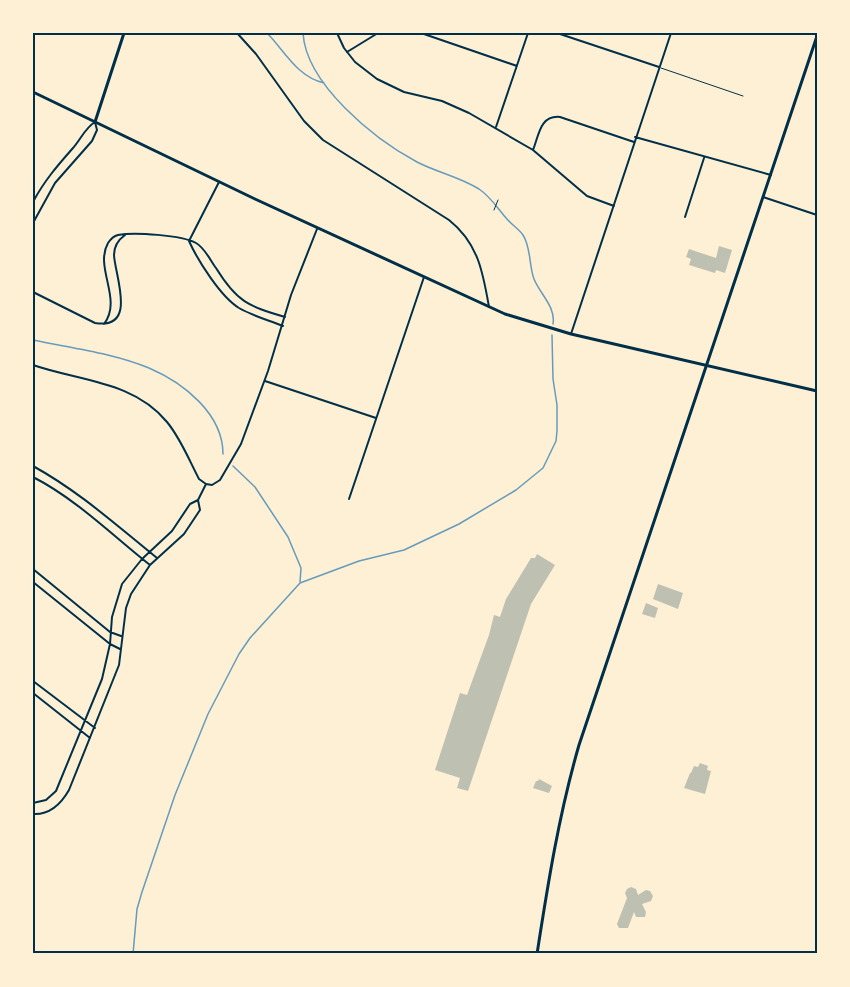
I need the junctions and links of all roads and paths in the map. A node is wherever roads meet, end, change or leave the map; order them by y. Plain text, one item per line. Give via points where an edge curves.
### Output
1 (124, 33) edge
2 (237, 33) edge
3 (337, 33) edge
4 (378, 33) edge
5 (421, 33) edge
6 (528, 33) edge
7 (557, 33) edge
8 (671, 33) edge
9 (816, 39) edge
10 (346, 52) junction
11 (517, 66) junction
12 (659, 67) junction
13 (33, 92) edge
14 (742, 96) dead end
15 (95, 122) junction
16 (496, 128) junction
17 (635, 137) junction
18 (634, 142) junction
19 (533, 150) junction
20 (704, 158) junction
21 (771, 175) junction
22 (219, 182) junction
23 (763, 197) junction
24 (498, 200) dead end
25 (33, 202) edge
26 (614, 206) junction
27 (494, 210) dead end
28 (817, 215) edge
29 (685, 217) dead end
30 (33, 223) edge
31 (318, 229) junction
32 (125, 235) junction
33 (189, 241) junction
34 (424, 277) junction
35 (33, 292) edge
36 (489, 307) junction
37 (285, 317) junction
38 (104, 324) junction
39 (283, 326) junction
40 (571, 334) junction
41 (707, 364) junction
42 (33, 365) edge
43 (264, 381) junction
44 (817, 391) edge
45 (376, 418) junction
46 (33, 466) edge
47 (33, 477) edge
48 (206, 484) junction
49 (350, 499) dead end
50 (198, 500) junction
51 (149, 552) junction
52 (157, 558) junction
53 (142, 559) junction
54 (150, 565) junction
55 (33, 570) edge
56 (33, 582) edge
57 (110, 632) junction
58 (121, 636) junction
59 (110, 644) junction
60 (120, 649) junction
61 (33, 681) edge
62 (33, 693) edge
63 (85, 721) junction
64 (95, 728) junction
65 (81, 731) junction
66 (91, 738) junction
67 (35, 803) edge
68 (33, 814) edge
69 (537, 954) edge

1 - 15 main road
2 - 36 street via 323,140 449,220 464,234 480,261
3 - 10 street
4 - 10 street
5 - 11 street
6 - 11 street
7 - 12 street
8 - 12 street
9 - 21 main road
10 - 16 street via 359,66 393,88 442,101
11 - 16 street
12 - 14 lane
12 - 17 street
13 - 15 main road
15 - 22 main road
15 - 25 street via 48,176
15 - 30 street via 97,130 92,141 56,183
16 - 19 street
17 - 18 street
17 - 20 street
18 - 19 street via 552,116 544,122
18 - 26 street
19 - 26 street via 587,196
20 - 21 street
20 - 29 street
21 - 23 main road
22 - 31 main road
22 - 33 street
23 - 28 street
23 - 41 main road
24 - 27 path
26 - 40 street
31 - 34 main road
31 - 37 street
32 - 33 street
32 - 38 street via 114,256 120,310 113,321
32 - 38 street via 114,237 106,247 111,306
33 - 37 street via 204,251 241,300
33 - 39 street via 229,300
34 - 36 main road
34 - 45 street
35 - 38 street via 83,318
36 - 40 main road
37 - 39 street
39 - 43 street
40 - 41 main road
41 - 44 main road
41 - 69 main road via 579,745 557,831
42 - 48 street via 116,386 150,406 168,424 199,479
43 - 45 street
43 - 48 street via 235,456 220,480
45 - 49 street
46 - 51 street via 94,505
47 - 53 street via 64,495
48 - 50 street
50 - 51 street via 190,504 172,531
50 - 52 street via 200,510 184,534
51 - 52 street
51 - 53 street
52 - 54 street
53 - 54 street
53 - 57 street via 122,584
54 - 58 street via 129,601
55 - 57 street
56 - 59 street
57 - 58 street
57 - 59 street
58 - 60 street
59 - 60 street
59 - 63 street via 102,679
60 - 64 street via 116,674
61 - 63 street
62 - 65 street
63 - 64 street
63 - 65 street
64 - 66 street
65 - 66 street
65 - 67 street via 56,791
66 - 68 street via 63,799 50,811

